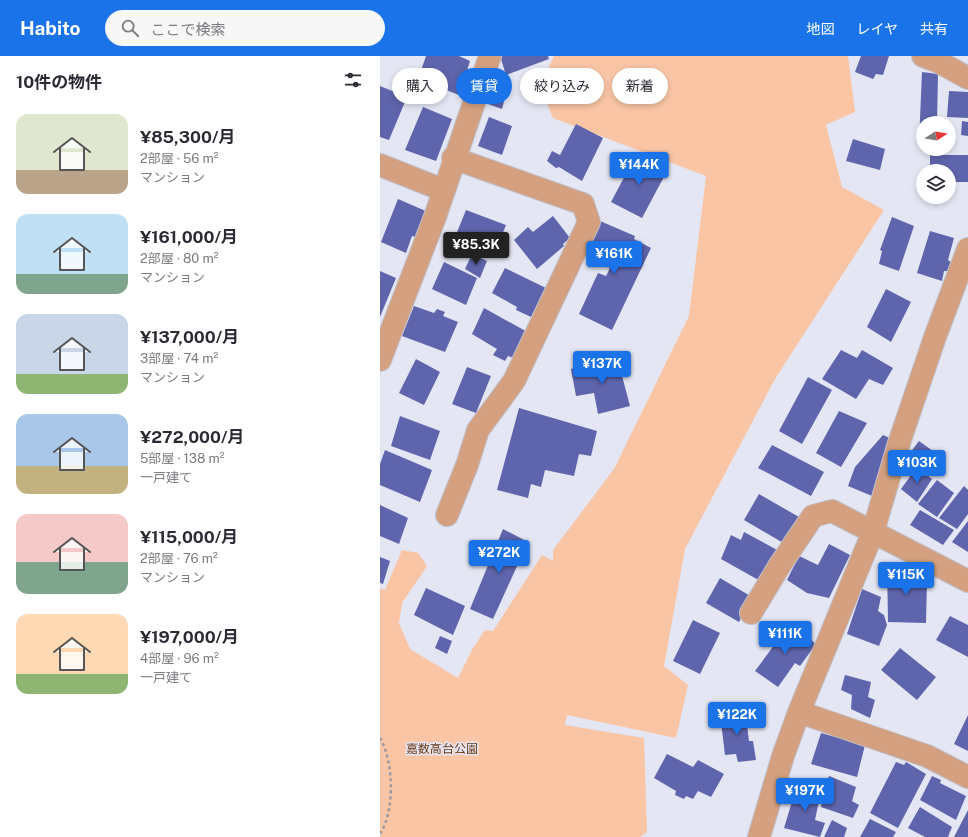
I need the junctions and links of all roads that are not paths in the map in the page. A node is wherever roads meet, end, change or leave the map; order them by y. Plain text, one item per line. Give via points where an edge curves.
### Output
1 (490, 56) edge
2 (923, 56) edge
3 (968, 78) edge
4 (453, 158) junction
5 (380, 165) edge
6 (443, 190) junction
7 (968, 249) edge
8 (381, 353) edge
9 (447, 515) dead end
10 (873, 532) junction
11 (968, 581) edge
12 (751, 613) dead end
13 (799, 712) junction
14 (968, 776) edge
15 (759, 837) edge

1 - 4 street
2 - 3 street
4 - 6 street
4 - 9 street via 583,204 589,222 514,381 478,430
5 - 6 street
6 - 8 street via 435,217
7 - 10 street via 905,425
10 - 11 street
10 - 12 street via 832,511 813,516
10 - 13 street
13 - 14 street via 927,756
13 - 15 street

